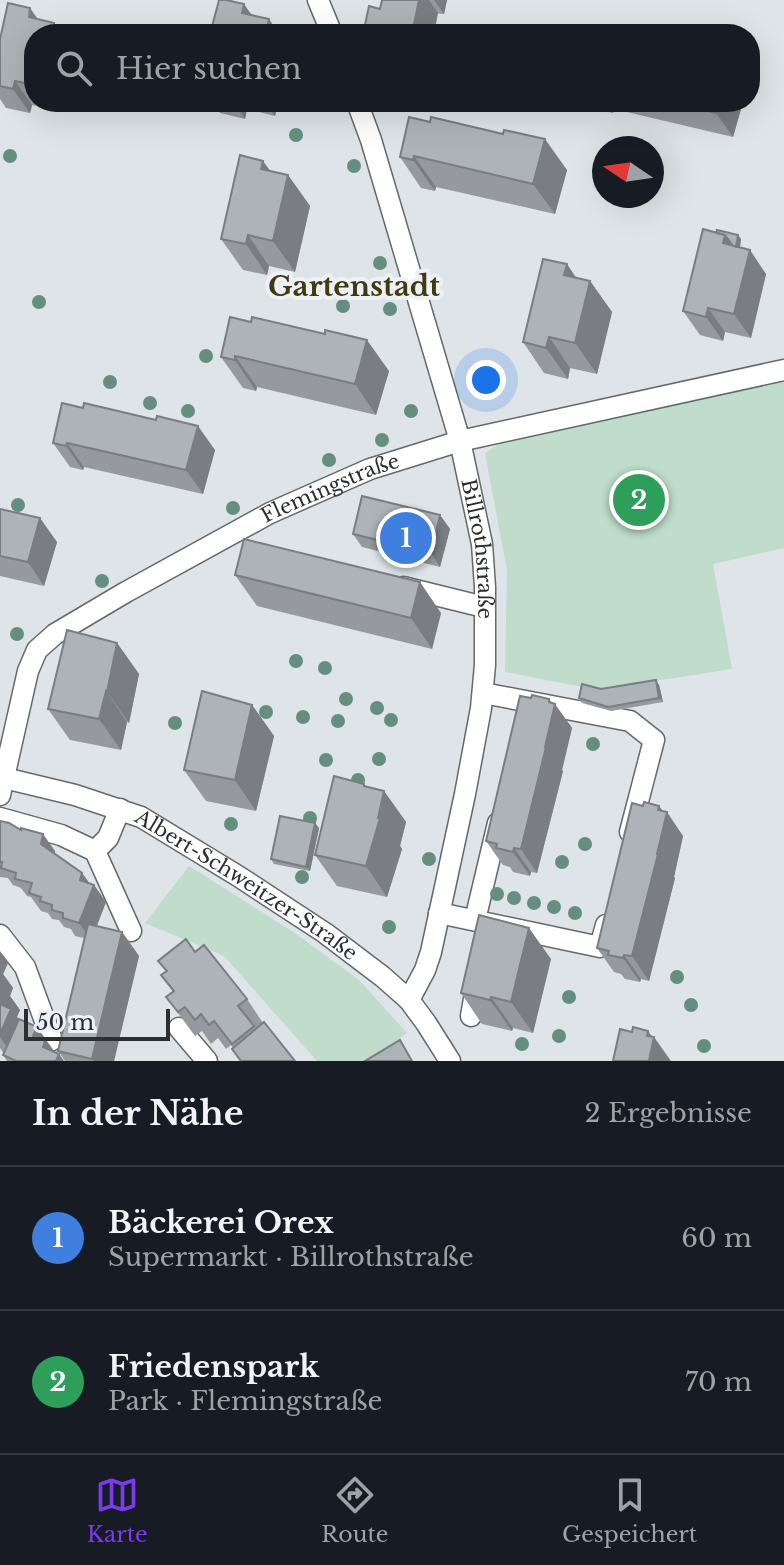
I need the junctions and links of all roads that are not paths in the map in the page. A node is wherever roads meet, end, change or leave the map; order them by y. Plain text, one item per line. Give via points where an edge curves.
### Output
1 (318, 0) edge
2 (328, 24) edge
3 (361, 112) edge
4 (784, 370) edge
5 (460, 441) junction
6 (240, 529) junction
7 (253, 552) edge
8 (376, 581) edge
9 (484, 607) junction
10 (483, 693) junction
11 (1, 783) edge
12 (503, 804) edge
13 (120, 809) junction
14 (0, 818) edge
15 (95, 851) junction
16 (624, 858) edge
17 (612, 902) edge
18 (439, 913) junction
19 (484, 927) junction
20 (131, 931) dead end
21 (0, 935) edge
22 (480, 969) edge
23 (409, 1000) junction
24 (471, 1016) edge
25 (179, 1028) edge
26 (52, 1040) dead end
27 (207, 1061) edge
28 (450, 1061) edge

1 - 2 street
3 - 5 street, Billrothstraße
4 - 5 street, Flemingstraße
5 - 6 street, Flemingstraße via 370,469
5 - 9 street, Billrothstraße via 482,544
6 - 7 street
6 - 11 street, Flemingstraße via 55,634 37,650
8 - 9 street
9 - 10 street, Billrothstraße
10 - 16 street via 525,709 630,721 654,740
10 - 18 street, Billrothstraße
11 - 13 street, Albert-Schweitzer-Straße via 75,795
12 - 19 street
13 - 15 street via 108,838
13 - 23 street, Albert-Schweitzer-Straße via 160,828 325,933
14 - 15 street
15 - 20 street
17 - 19 street via 600,947
18 - 19 street
18 - 23 street, Billrothstraße via 425,970
21 - 26 street via 25,967
22 - 24 street
23 - 28 street, Albert-Schweitzer-Straße
25 - 27 street

